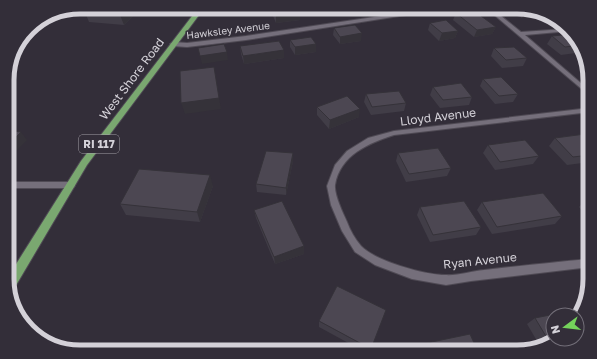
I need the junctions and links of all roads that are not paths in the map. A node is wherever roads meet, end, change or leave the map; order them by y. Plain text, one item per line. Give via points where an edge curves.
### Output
1 (197, 14) edge
2 (405, 14) edge
3 (495, 14) edge
4 (561, 31) edge
5 (520, 34) junction
6 (173, 44) junction
7 (583, 88) edge
8 (583, 111) edge
9 (71, 184) junction
10 (14, 185) edge
11 (334, 204) joint
12 (583, 264) edge
13 (14, 278) edge

1 - 6 main road, West Shore Road / RI 117
2 - 6 street, Hawksley Avenue via 246,38 187,45
3 - 5 street
4 - 5 street
5 - 7 street
6 - 9 main road, West Shore Road / RI 117
8 - 11 street, Lloyd Avenue via 394,133 371,140 350,153 338,167 331,186
9 - 10 street
9 - 13 main road, West Shore Road / RI 117
11 - 12 street, Ryan Avenue via 358,249 378,262 412,274 446,280

